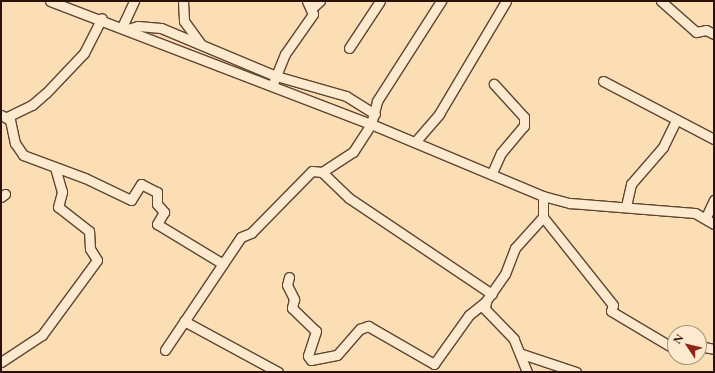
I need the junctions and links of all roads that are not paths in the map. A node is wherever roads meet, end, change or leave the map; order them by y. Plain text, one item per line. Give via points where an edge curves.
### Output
1 (50, 1) edge
2 (134, 1) edge
3 (183, 1) edge
4 (320, 1) edge
5 (380, 1) edge
6 (441, 1) edge
7 (506, 1) edge
8 (661, 1) edge
9 (309, 5) edge
10 (102, 18) junction
11 (124, 28) junction
12 (714, 34) edge
13 (201, 44) junction
14 (349, 48) dead end
15 (200, 58) junction
16 (276, 76) junction
17 (603, 81) dead end
18 (494, 84) dead end
19 (272, 86) junction
20 (375, 114) junction
21 (4, 116) edge
22 (675, 122) junction
23 (371, 124) junction
24 (714, 139) edge
25 (415, 142) junction
26 (55, 168) junction
27 (322, 172) junction
28 (492, 173) junction
29 (543, 196) junction
30 (714, 200) edge
31 (626, 206) junction
32 (543, 217) junction
33 (706, 217) junction
34 (714, 224) edge
35 (223, 264) junction
36 (289, 277) dead end
37 (489, 297) junction
38 (184, 321) junction
39 (667, 344) edge
40 (165, 350) dead end
41 (522, 354) junction
42 (1, 362) edge
43 (278, 372) edge
44 (527, 372) edge
45 (576, 372) edge

1 - 10 street
2 - 11 street
3 - 13 street via 184,21
4 - 9 street
5 - 14 street
6 - 20 street via 377,101
7 - 25 street via 439,114
8 - 12 street via 696,32 706,30
9 - 16 street via 313,14 285,54
10 - 11 street
10 - 21 street via 84,53 46,93 32,105
11 - 13 street via 161,28
11 - 15 street
13 - 15 street
13 - 16 street
15 - 19 street
16 - 19 street
16 - 20 street via 321,86 354,100
17 - 22 street
18 - 28 street via 524,117 524,126 501,153
19 - 23 street
20 - 23 street
21 - 26 street via 23,155
22 - 24 street
22 - 31 street via 663,147 631,184
23 - 25 street
23 - 27 street via 354,152
25 - 28 street
26 - 35 street via 131,200 141,184 146,185 157,192 157,204 164,212 157,224
26 - 42 street via 62,192 58,207 89,231 90,249 97,260 42,335
27 - 35 street via 312,171 251,233 241,237
27 - 37 street via 349,198
28 - 29 street
29 - 31 street via 570,203
29 - 32 street
30 - 33 street
31 - 33 street via 696,212
32 - 37 street via 515,248
32 - 39 street via 613,305 611,311
33 - 34 street
35 - 38 street
36 - 37 street via 287,285 294,299 292,308 316,331 308,356 311,360 337,355 360,329 368,326 434,364 468,314
37 - 41 street via 485,309 502,324
38 - 40 street
38 - 43 street
41 - 44 street
41 - 45 street

